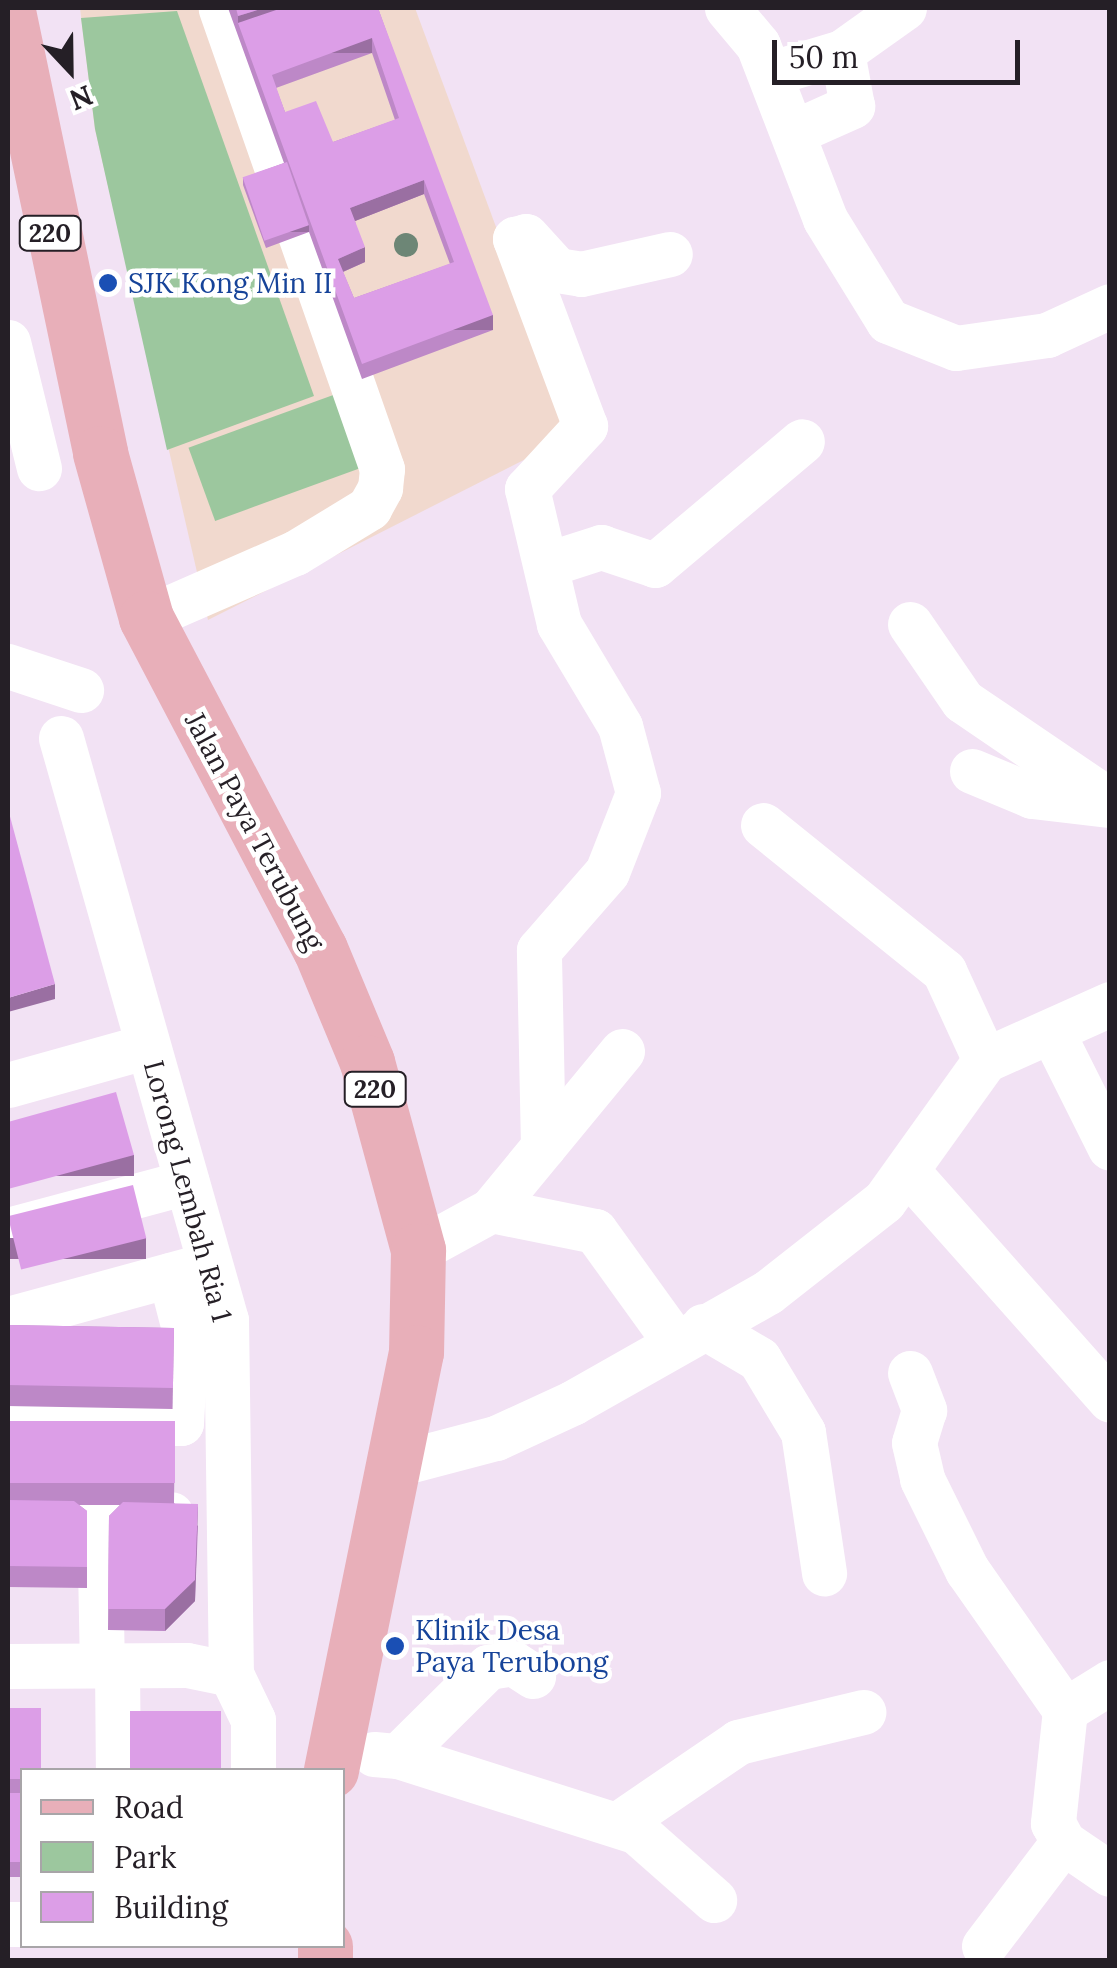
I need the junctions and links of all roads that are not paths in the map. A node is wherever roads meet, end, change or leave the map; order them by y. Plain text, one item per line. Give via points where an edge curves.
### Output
1 (220, 8) edge
2 (727, 8) edge
3 (904, 8) edge
4 (8, 11) edge
5 (842, 52) junction
6 (772, 73) junction
7 (794, 132) junction
8 (670, 254) dead end
9 (1110, 306) edge
10 (8, 342) edge
11 (802, 441) dead end
12 (100, 453) junction
13 (24, 469) edge
14 (548, 564) junction
15 (146, 618) junction
16 (910, 624) dead end
17 (8, 666) edge
18 (81, 690) dead end
19 (60, 738) dead end
20 (972, 771) dead end
21 (1110, 803) edge
22 (764, 825) dead end
23 (1110, 1004) edge
24 (1053, 1034) junction
25 (148, 1046) junction
26 (622, 1051) dead end
27 (985, 1060) junction
28 (8, 1085) edge
29 (543, 1147) junction
30 (1110, 1148) edge
31 (907, 1171) junction
32 (187, 1182) junction
33 (491, 1210) junction
34 (8, 1230) edge
35 (418, 1250) junction
36 (190, 1269) junction
37 (8, 1319) edge
38 (689, 1334) junction
39 (910, 1373) dead end
40 (1110, 1400) edge
41 (8, 1423) edge
42 (389, 1466) junction
43 (8, 1511) edge
44 (99, 1513) junction
45 (228, 1514) junction
46 (824, 1574) dead end
47 (109, 1665) junction
48 (8, 1666) edge
49 (230, 1674) junction
50 (533, 1676) dead end
51 (1110, 1682) edge
52 (1066, 1710) junction
53 (863, 1712) dead end
54 (398, 1756) junction
55 (331, 1760) edge
56 (118, 1768) edge
57 (253, 1768) edge
58 (618, 1824) junction
59 (1064, 1842) junction
60 (1110, 1874) edge
61 (714, 1900) dead end
62 (984, 1946) dead end

1 - 15 street via 382,470 380,488 369,508 295,552
2 - 6 street
3 - 5 street
4 - 12 main road, Jalan Paya Terubung / 220
5 - 6 street
5 - 7 street via 852,106
6 - 7 street
7 - 9 street via 859,280 910,334 956,348 1005,344
8 - 14 street via 581,274 557,270 526,236 515,239 585,426 528,479
10 - 13 street
11 - 14 street via 656,565 601,547
12 - 13 street
12 - 15 main road, Jalan Paya Terubung / 220
14 - 29 street via 559,624 620,726 638,793 607,872 539,950
15 - 35 main road, Jalan Paya Terubung / 220 via 320,949 367,1062
16 - 21 street via 963,701
17 - 18 street
19 - 25 street, Lorong Lembah Ria 1
20 - 21 street via 1032,796
22 - 27 street via 944,972
23 - 24 street
24 - 27 street
24 - 30 street
25 - 28 street
25 - 32 street, Lorong Lembah Ria 1
26 - 29 street
27 - 31 street
29 - 33 street
31 - 38 street via 825,1253
31 - 40 street
32 - 34 street
32 - 36 street, Lorong Lembah Ria 1
33 - 35 street
33 - 38 street via 596,1231
35 - 42 main road, Jalan Paya Terubung / 220 via 416,1352
36 - 37 street
36 - 41 street via 182,1423
36 - 45 street, Lorong Lembah Ria 1 via 228,1334
38 - 42 street via 496,1438
38 - 46 street via 759,1359 802,1432
39 - 52 street via 924,1410 914,1443 922,1479 967,1570
42 - 55 main road, Jalan Paya Terubung / 220
43 - 44 street
44 - 45 street
44 - 47 street
45 - 49 street, Lorong Lembah Ria 1
47 - 48 street
47 - 49 street
47 - 56 street
49 - 57 street, Lorong Lembah Ria 1 via 253,1720
50 - 54 street via 513,1663 488,1667
51 - 52 street
52 - 59 street via 1065,1769 1052,1807
53 - 58 street via 738,1742
54 - 55 street
54 - 58 street
58 - 61 street
59 - 60 street
59 - 62 street

